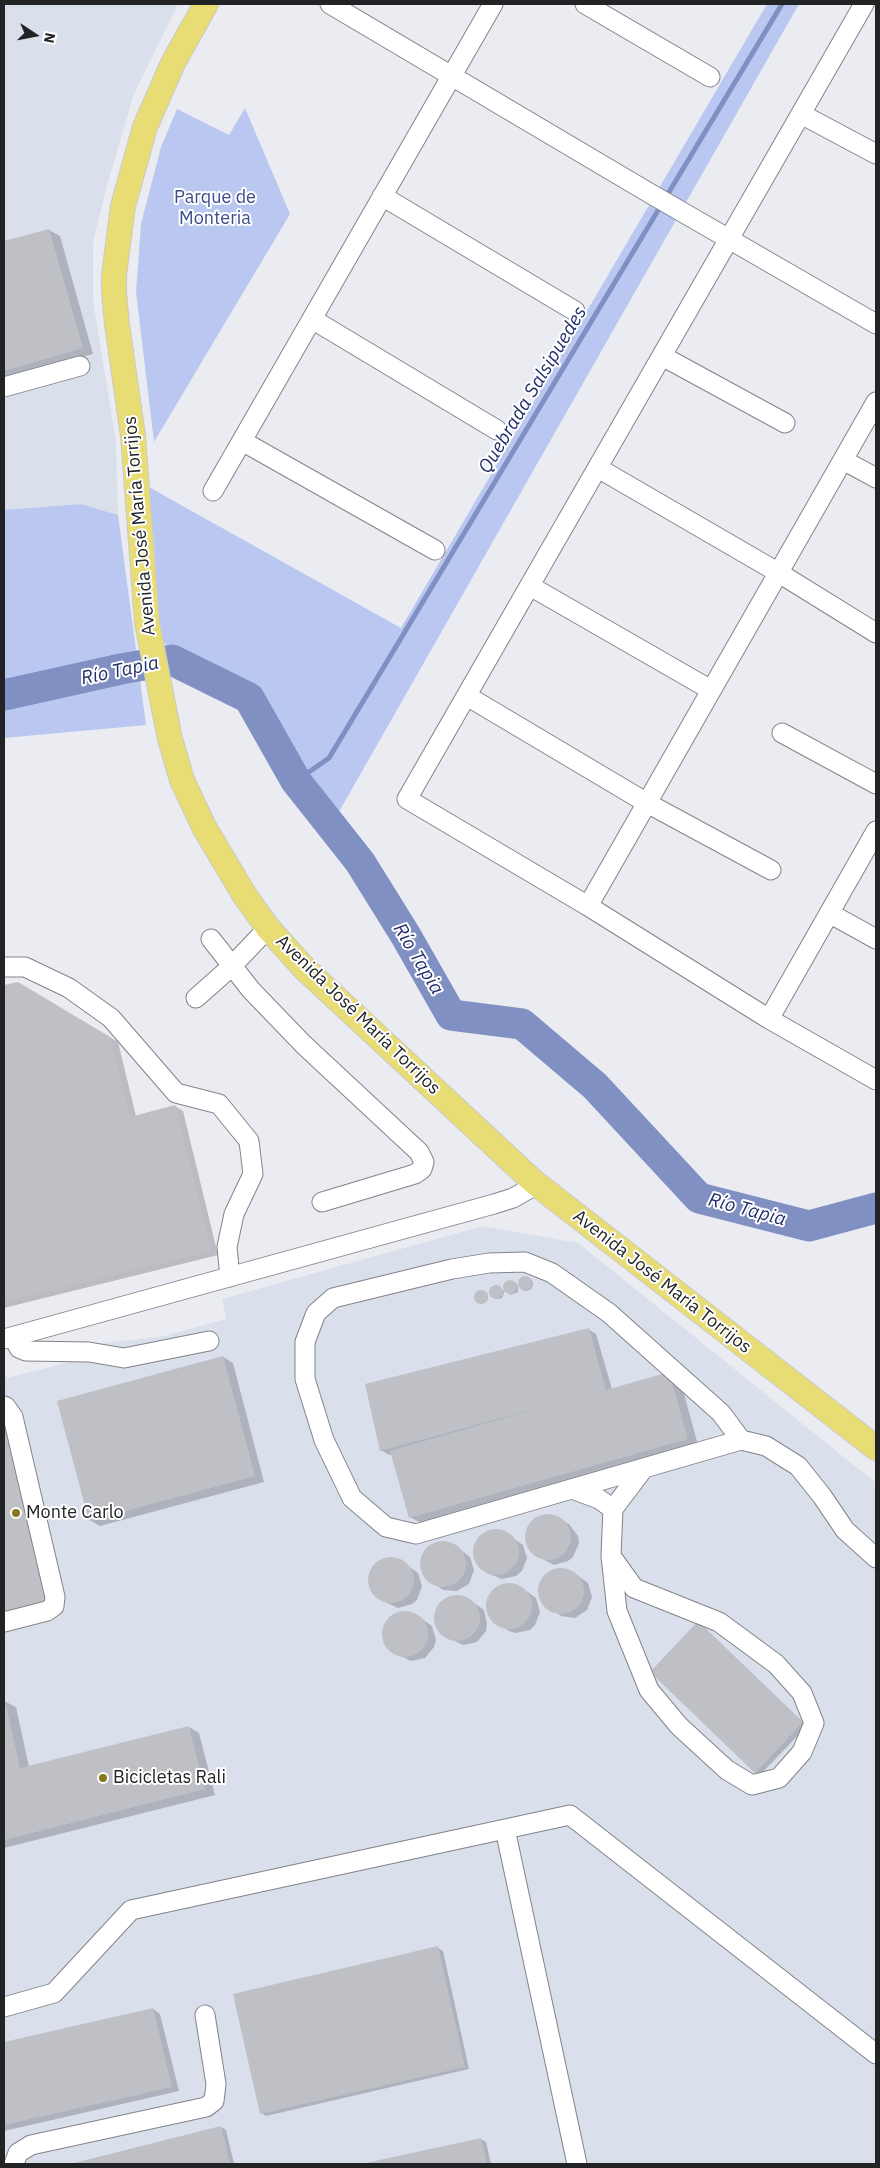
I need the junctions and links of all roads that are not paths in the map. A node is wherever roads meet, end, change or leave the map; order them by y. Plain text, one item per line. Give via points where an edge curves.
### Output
1 (330, 4) edge
2 (493, 4) edge
3 (585, 4) edge
4 (864, 4) edge
5 (206, 5) edge
6 (451, 77) junction
7 (710, 77) dead end
8 (801, 114) junction
9 (876, 154) edge
10 (382, 196) junction
11 (728, 240) junction
12 (575, 311) dead end
13 (312, 319) junction
14 (876, 324) edge
15 (662, 356) junction
16 (80, 366) dead end
17 (4, 387) edge
18 (876, 402) edge
19 (785, 423) dead end
20 (497, 430) dead end
21 (242, 441) junction
22 (843, 460) junction
23 (598, 468) junction
24 (876, 478) edge
25 (213, 491) dead end
26 (435, 550) dead end
27 (779, 573) junction
28 (530, 586) junction
29 (876, 633) edge
30 (711, 690) junction
31 (467, 696) junction
32 (782, 733) dead end
33 (876, 784) edge
34 (647, 803) junction
35 (876, 831) edge
36 (771, 870) dead end
37 (588, 906) junction
38 (829, 913) junction
39 (268, 928) junction
40 (211, 939) dead end
41 (876, 939) edge
42 (4, 967) edge
43 (231, 967) junction
44 (196, 998) dead end
45 (769, 1019) junction
46 (876, 1080) edge
47 (534, 1182) junction
48 (322, 1202) dead end
49 (230, 1277) junction
50 (8, 1338) edge
51 (209, 1341) dead end
52 (4, 1406) edge
53 (741, 1440) junction
54 (874, 1441) edge
55 (644, 1468) junction
56 (572, 1489) junction
57 (613, 1509) junction
58 (611, 1556) junction
59 (876, 1558) edge
60 (4, 1622) edge
61 (505, 1829) junction
62 (4, 2008) edge
63 (205, 2015) dead end
64 (876, 2054) edge
65 (14, 2164) edge
66 (577, 2164) edge

1 - 6 street
2 - 6 street
3 - 7 street
4 - 8 street
5 - 39 main road, Avenida José María Torrijos via 173,63 145,127 124,206 114,275 117,324 135,456 147,623 162,704 182,780 204,827
6 - 10 street
6 - 11 street
8 - 9 street
8 - 11 street
10 - 12 street
10 - 13 street
11 - 14 street
11 - 15 street
13 - 20 street
13 - 21 street
15 - 19 street
15 - 23 street
16 - 17 street
18 - 22 street
21 - 25 street
21 - 26 street
22 - 24 street
22 - 27 street
23 - 27 street
23 - 28 street
27 - 29 street
27 - 30 street
28 - 30 street
28 - 31 street
30 - 34 street
31 - 34 street
31 - 37 street via 407,799
32 - 33 street
34 - 36 street
34 - 37 street
35 - 38 street
37 - 45 street
38 - 41 street
38 - 45 street
39 - 43 street
39 - 47 main road, Avenida José María Torrijos via 306,969
40 - 43 street
42 - 49 street via 25,967 69,988 111,1018 176,1093 219,1104 248,1141 253,1174 234,1214 227,1247
43 - 44 street
43 - 48 street via 304,1045 419,1152 424,1162 422,1169 415,1174
45 - 46 street
47 - 49 street via 514,1198
47 - 54 main road, Avenida José María Torrijos
49 - 50 street
50 - 51 street via 26,1351 89,1352 124,1358
52 - 60 street via 13,1418 55,1597 54,1606 47,1611
53 - 55 street
53 - 56 street via 721,1413 609,1312 552,1273 525,1262 488,1263 452,1269 333,1298 316,1313 305,1342 305,1379 324,1440 352,1498 386,1527 416,1534
53 - 59 street via 766,1446 798,1466 845,1530
55 - 56 street
55 - 57 street
56 - 57 street via 599,1499
57 - 58 street
58 - 58 street via 634,1588 719,1622 776,1664 802,1694 814,1723 802,1752 778,1778 752,1785 727,1770 679,1726 649,1690 617,1611
61 - 62 street via 131,1910 54,1993
61 - 64 street via 570,1815
61 - 66 street
63 - 65 street via 216,2084 214,2101 206,2107 31,2145 18,2153

